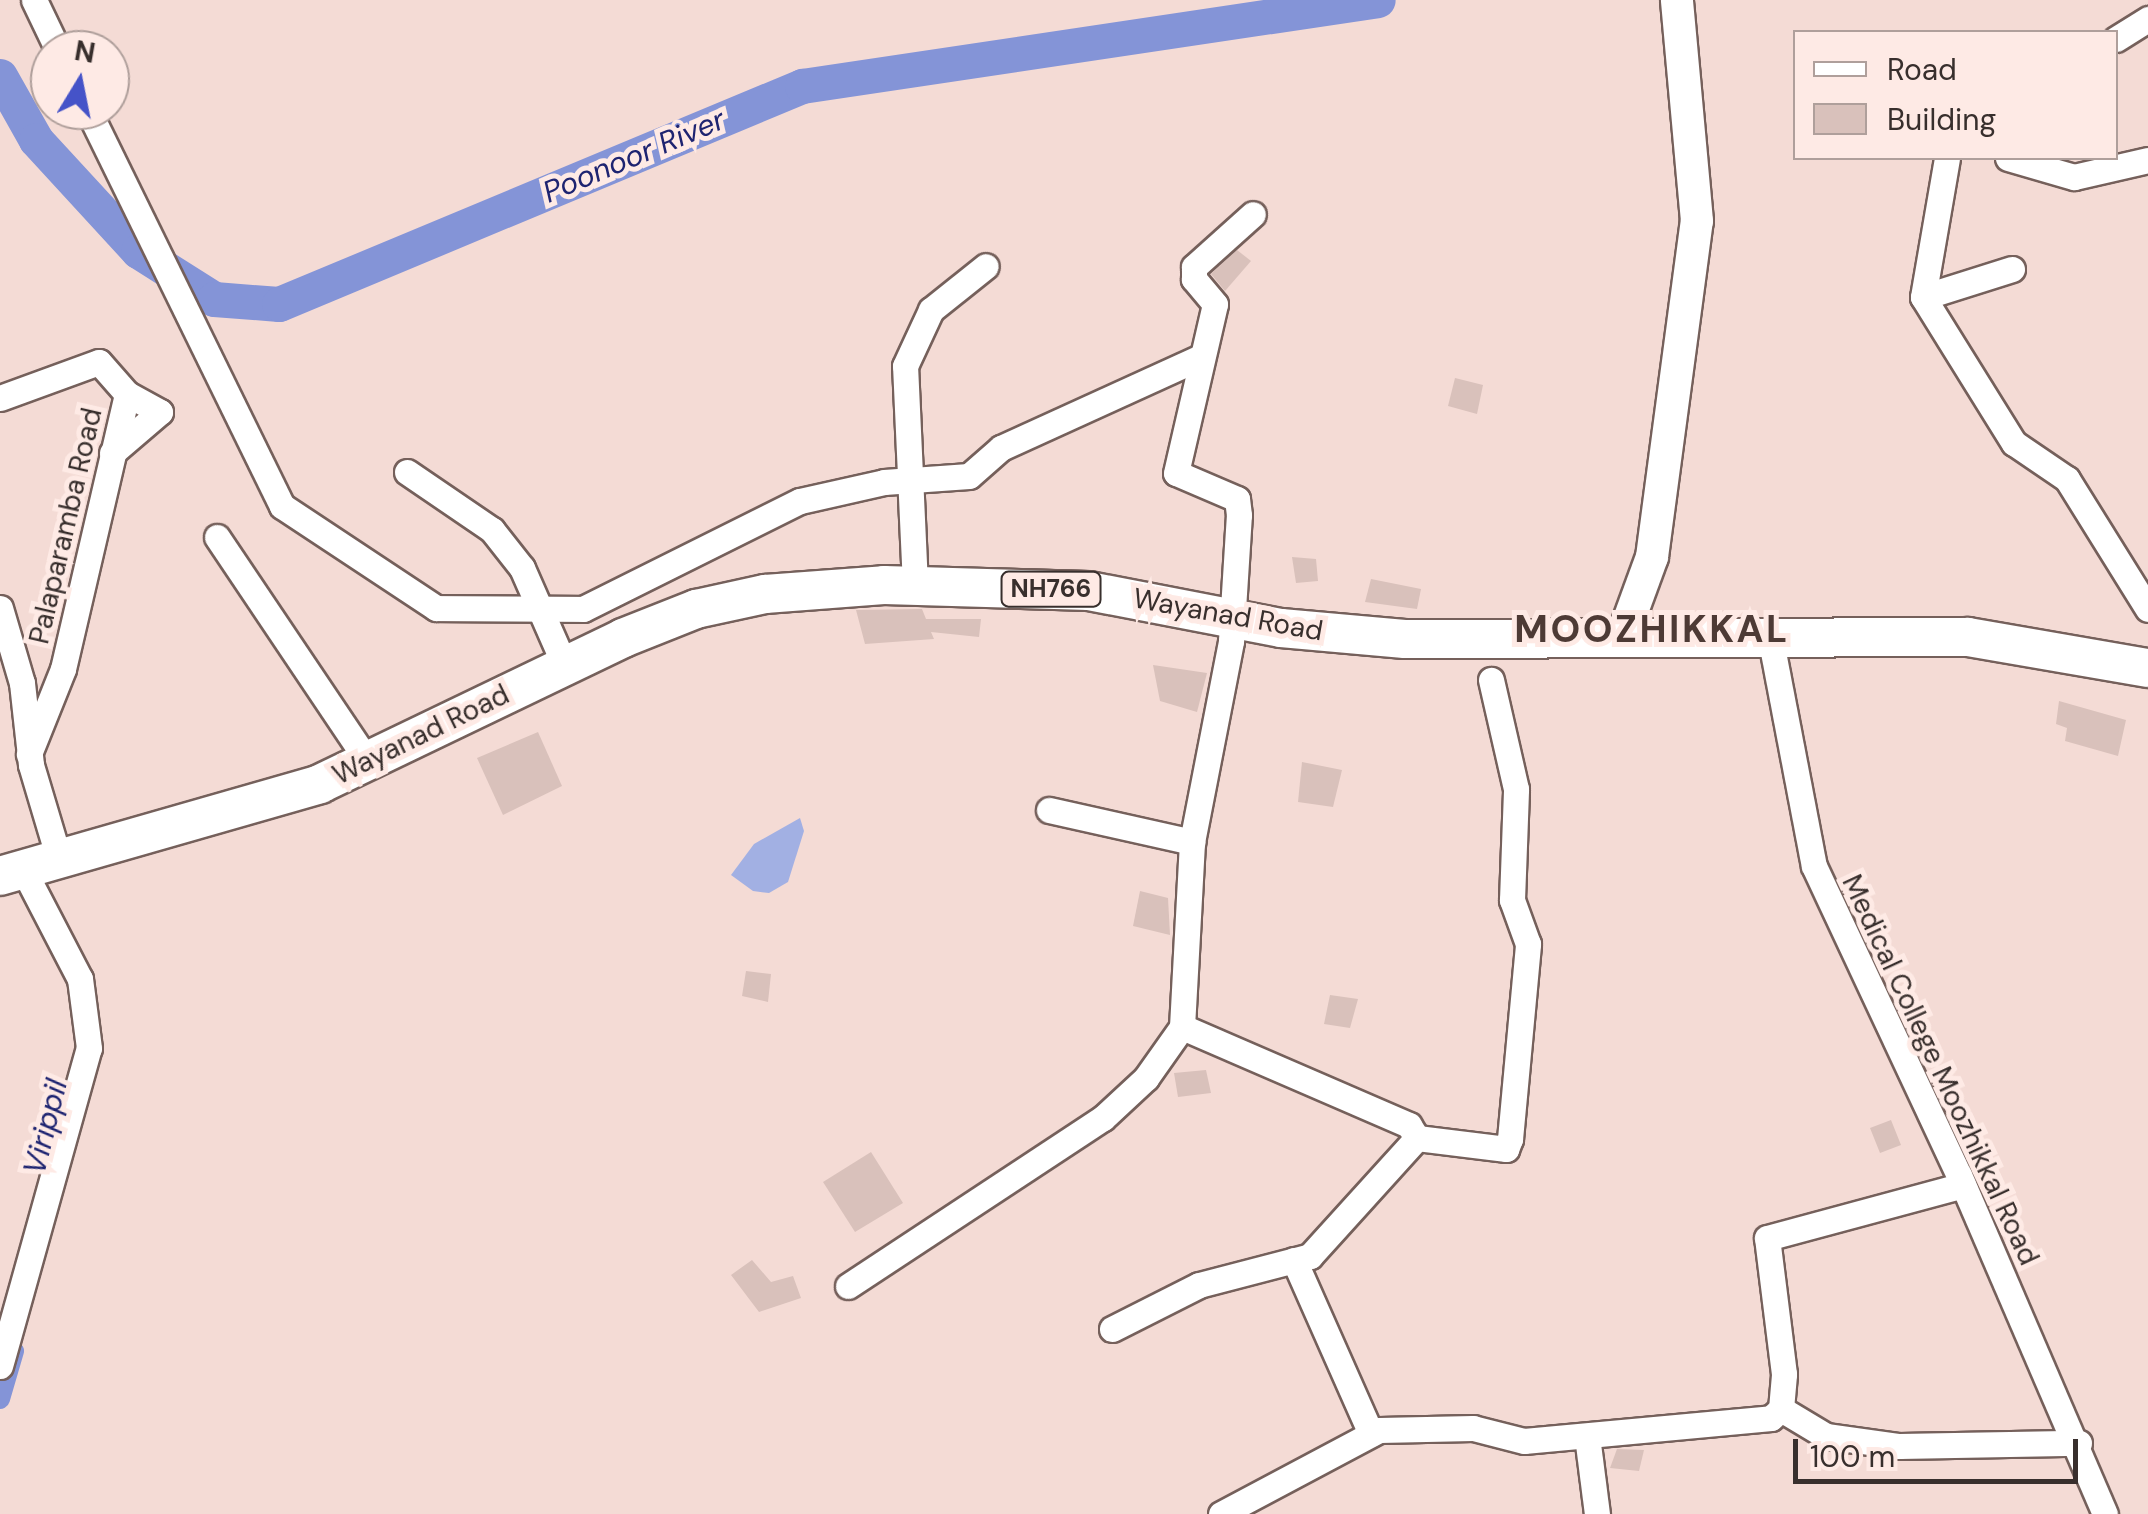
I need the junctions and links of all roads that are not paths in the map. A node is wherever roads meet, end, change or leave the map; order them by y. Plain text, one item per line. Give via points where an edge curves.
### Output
1 (34, 0) edge
2 (1677, 0) edge
3 (2148, 19) edge
4 (48, 30) edge
5 (2118, 38) edge
6 (98, 130) edge
7 (1946, 160) edge
8 (2015, 160) edge
9 (2148, 160) edge
10 (1253, 214) dead end
11 (986, 266) dead end
12 (2012, 269) dead end
13 (1922, 297) junction
14 (1201, 357) junction
15 (127, 394) junction
16 (0, 398) edge
17 (112, 454) junction
18 (407, 472) dead end
19 (912, 479) junction
20 (217, 536) dead end
21 (914, 585) junction
22 (0, 608) edge
23 (542, 609) junction
24 (2148, 609) edge
25 (1230, 618) junction
26 (1770, 636) junction
27 (1622, 639) junction
28 (566, 666) junction
29 (2148, 668) edge
30 (1491, 680) dead end
31 (29, 754) junction
32 (368, 762) junction
33 (1049, 810) dead end
34 (1192, 842) junction
35 (27, 868) edge
36 (1182, 1027) junction
37 (1417, 1138) junction
38 (1963, 1185) junction
39 (1294, 1260) junction
40 (848, 1286) dead end
41 (1112, 1329) dead end
42 (0, 1363) edge
43 (1781, 1410) junction
44 (1371, 1434) junction
45 (1588, 1436) junction
46 (2079, 1444) junction
47 (1221, 1514) edge
48 (1596, 1514) edge
49 (2105, 1514) edge

1 - 4 street
2 - 27 main road via 1696,222 1652,557
3 - 5 street
6 - 23 street via 282,506 436,608
7 - 13 street
8 - 9 street via 2074,177
10 - 14 street via 1194,267 1194,279 1215,304
11 - 19 street via 930,310 906,366
12 - 13 street
13 - 24 street via 2014,442 2067,479
14 - 19 street via 1002,448 969,476
14 - 25 street via 1176,473 1237,499
15 - 16 street, Palaparamba Road via 99,362
15 - 17 street, Palaparamba Road
15 - 17 street via 160,412
17 - 31 street, Palaparamba Road via 64,669
18 - 23 street via 492,530
19 - 21 street
19 - 23 street via 800,501 583,610
20 - 32 street
21 - 25 highway, Wayanad Road / NH766 via 1090,591
21 - 28 highway, Wayanad Road / NH766 via 765,594 696,609
22 - 31 street via 22,683
23 - 28 street
25 - 27 highway, Wayanad Road / NH766 via 1405,639
25 - 34 street
26 - 27 highway, Wayanad Road / NH766
26 - 29 highway, Wayanad Road / NH766 via 1968,636
26 - 38 street, Medical College Moozhikkal Road via 1814,866
28 - 32 highway, Wayanad Road / NH766
30 - 37 street via 1516,789 1512,900 1528,944 1510,1139 1506,1149
31 - 35 street
32 - 35 highway, Wayanad Road / NH766 via 237,812
33 - 34 street
34 - 36 street
35 - 42 street via 88,1006 90,1048
36 - 37 street via 1409,1125
36 - 40 street via 1146,1078 1103,1118
37 - 39 street via 1310,1256
38 - 43 street via 1767,1238
38 - 46 street, Medical College Moozhikkal Road
39 - 41 street via 1200,1285
39 - 44 street
43 - 45 street via 1771,1418
43 - 46 street via 1826,1436 1900,1446
44 - 45 street via 1473,1428 1524,1441
44 - 47 street
45 - 48 street
46 - 49 street, Medical College Moozhikkal Road

